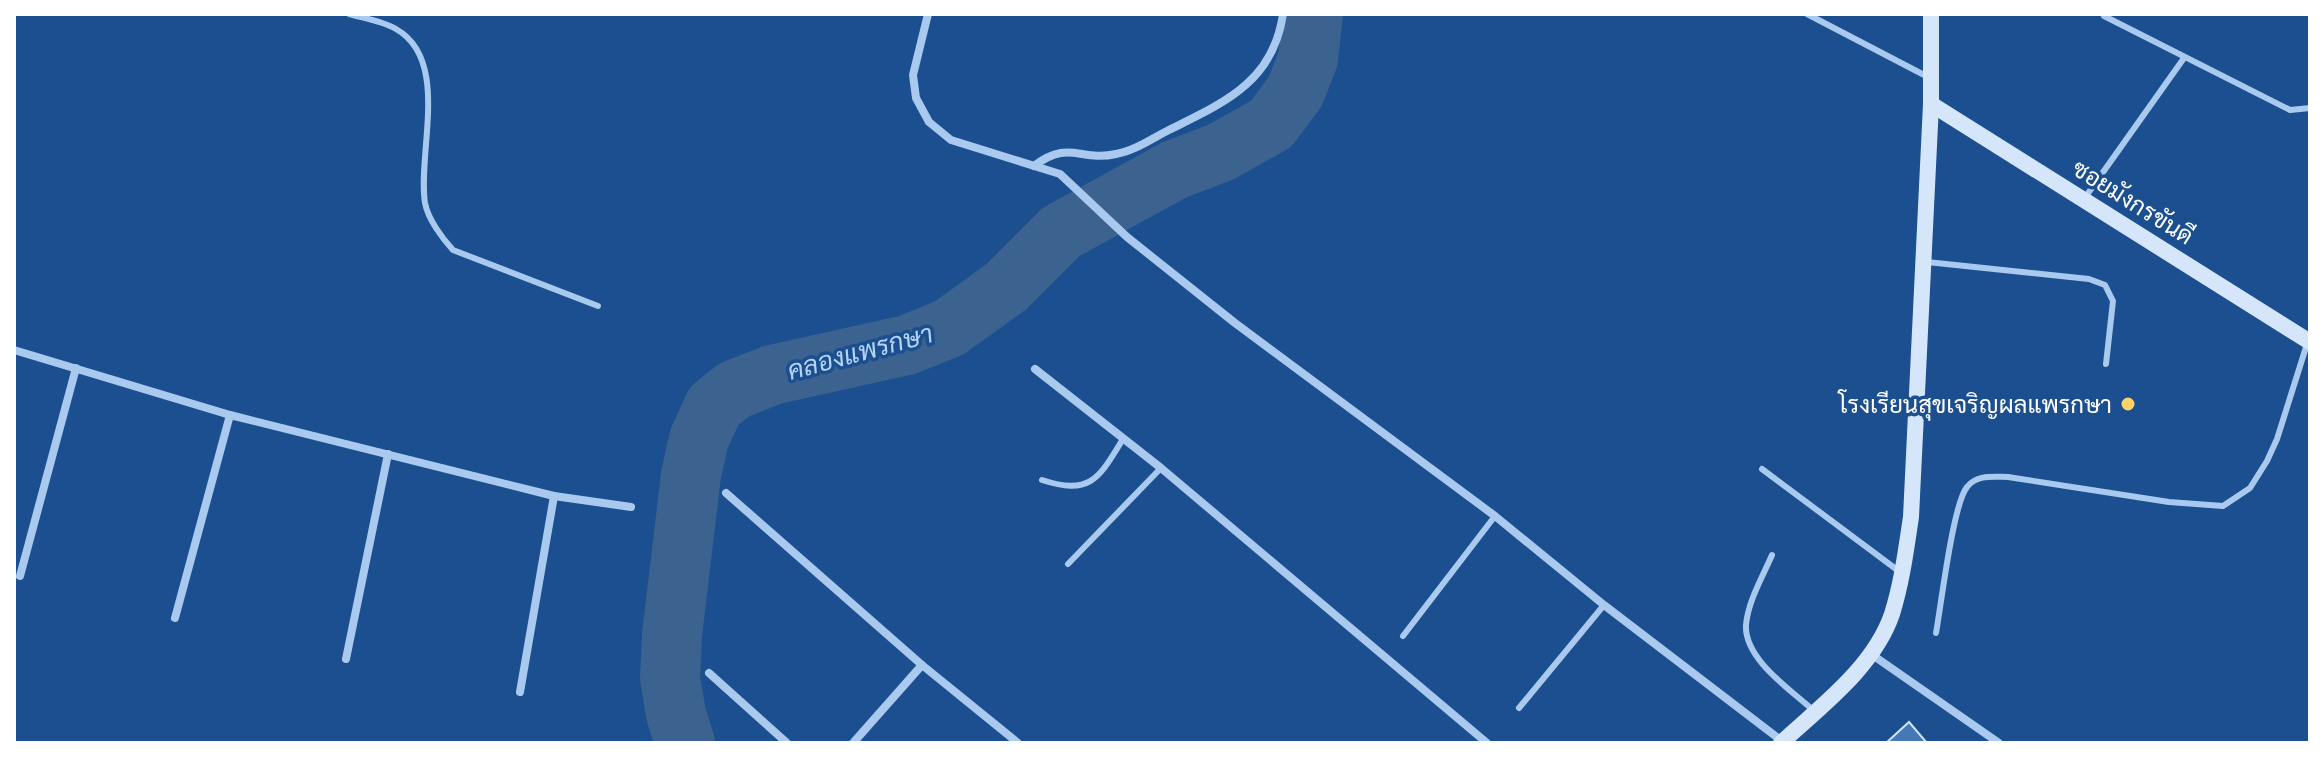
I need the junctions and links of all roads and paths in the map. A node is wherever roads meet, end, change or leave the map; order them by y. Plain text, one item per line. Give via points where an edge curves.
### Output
1 (349, 14) edge
2 (928, 14) edge
3 (1283, 14) edge
4 (1807, 14) edge
5 (1931, 14) edge
6 (2104, 16) edge
7 (2184, 58) junction
8 (1929, 77) junction
9 (1931, 104) junction
10 (2310, 108) edge
11 (1034, 166) junction
12 (2084, 199) junction
13 (1923, 262) junction
14 (598, 306) dead end
15 (2309, 341) edge
16 (14, 350) edge
17 (2106, 364) dead end
18 (76, 368) junction
19 (1035, 369) dead end
20 (230, 415) junction
21 (1123, 439) junction
22 (388, 454) junction
23 (1161, 468) junction
24 (1762, 469) dead end
25 (1042, 480) dead end
26 (726, 493) dead end
27 (554, 496) junction
28 (631, 507) dead end
29 (1495, 516) junction
30 (1772, 555) dead end
31 (1068, 564) dead end
32 (1902, 574) junction
33 (20, 576) dead end
34 (1604, 605) junction
35 (175, 618) dead end
36 (1936, 633) dead end
37 (1403, 636) dead end
38 (1871, 654) junction
39 (346, 659) dead end
40 (922, 665) junction
41 (709, 673) dead end
42 (520, 692) dead end
43 (1519, 708) dead end
44 (1815, 712) junction
45 (1782, 742) edge
46 (787, 743) edge
47 (853, 743) edge
48 (1018, 743) edge
49 (1487, 743) edge
50 (1999, 743) edge

1 - 14 lane via 397,29 417,50 427,78 425,204 440,235 453,250
2 - 11 street via 913,75 916,98 929,122 951,140
3 - 11 street via 1269,59 1237,94 1119,154 1050,153
4 - 8 lane
5 - 8 street
6 - 7 lane
7 - 10 lane via 2290,110
7 - 12 lane
8 - 9 street
9 - 12 street, ซอยมังกรขันดี
9 - 13 street
11 - 29 street via 1060,174 1127,237 1235,323
12 - 15 street, ซอยมังกรขันดี
13 - 17 lane via 2105,285 2113,301
13 - 32 street via 1911,517
15 - 36 lane via 2267,461 2250,488 2223,506 2008,477 1985,476 1973,482 1958,507
16 - 18 street
18 - 20 street
18 - 33 street
19 - 21 street
20 - 22 street
20 - 35 street
21 - 23 street
21 - 25 lane via 1103,473 1083,486
22 - 27 street
22 - 39 street
23 - 31 lane
23 - 49 street
24 - 32 lane
26 - 40 street
27 - 28 street
27 - 42 street
29 - 34 street
29 - 37 lane
30 - 44 lane via 1746,627 1755,658
32 - 38 street via 1891,617
34 - 43 lane
34 - 45 street
38 - 44 street
38 - 50 street
40 - 47 street
40 - 48 street
41 - 46 street
44 - 45 street

